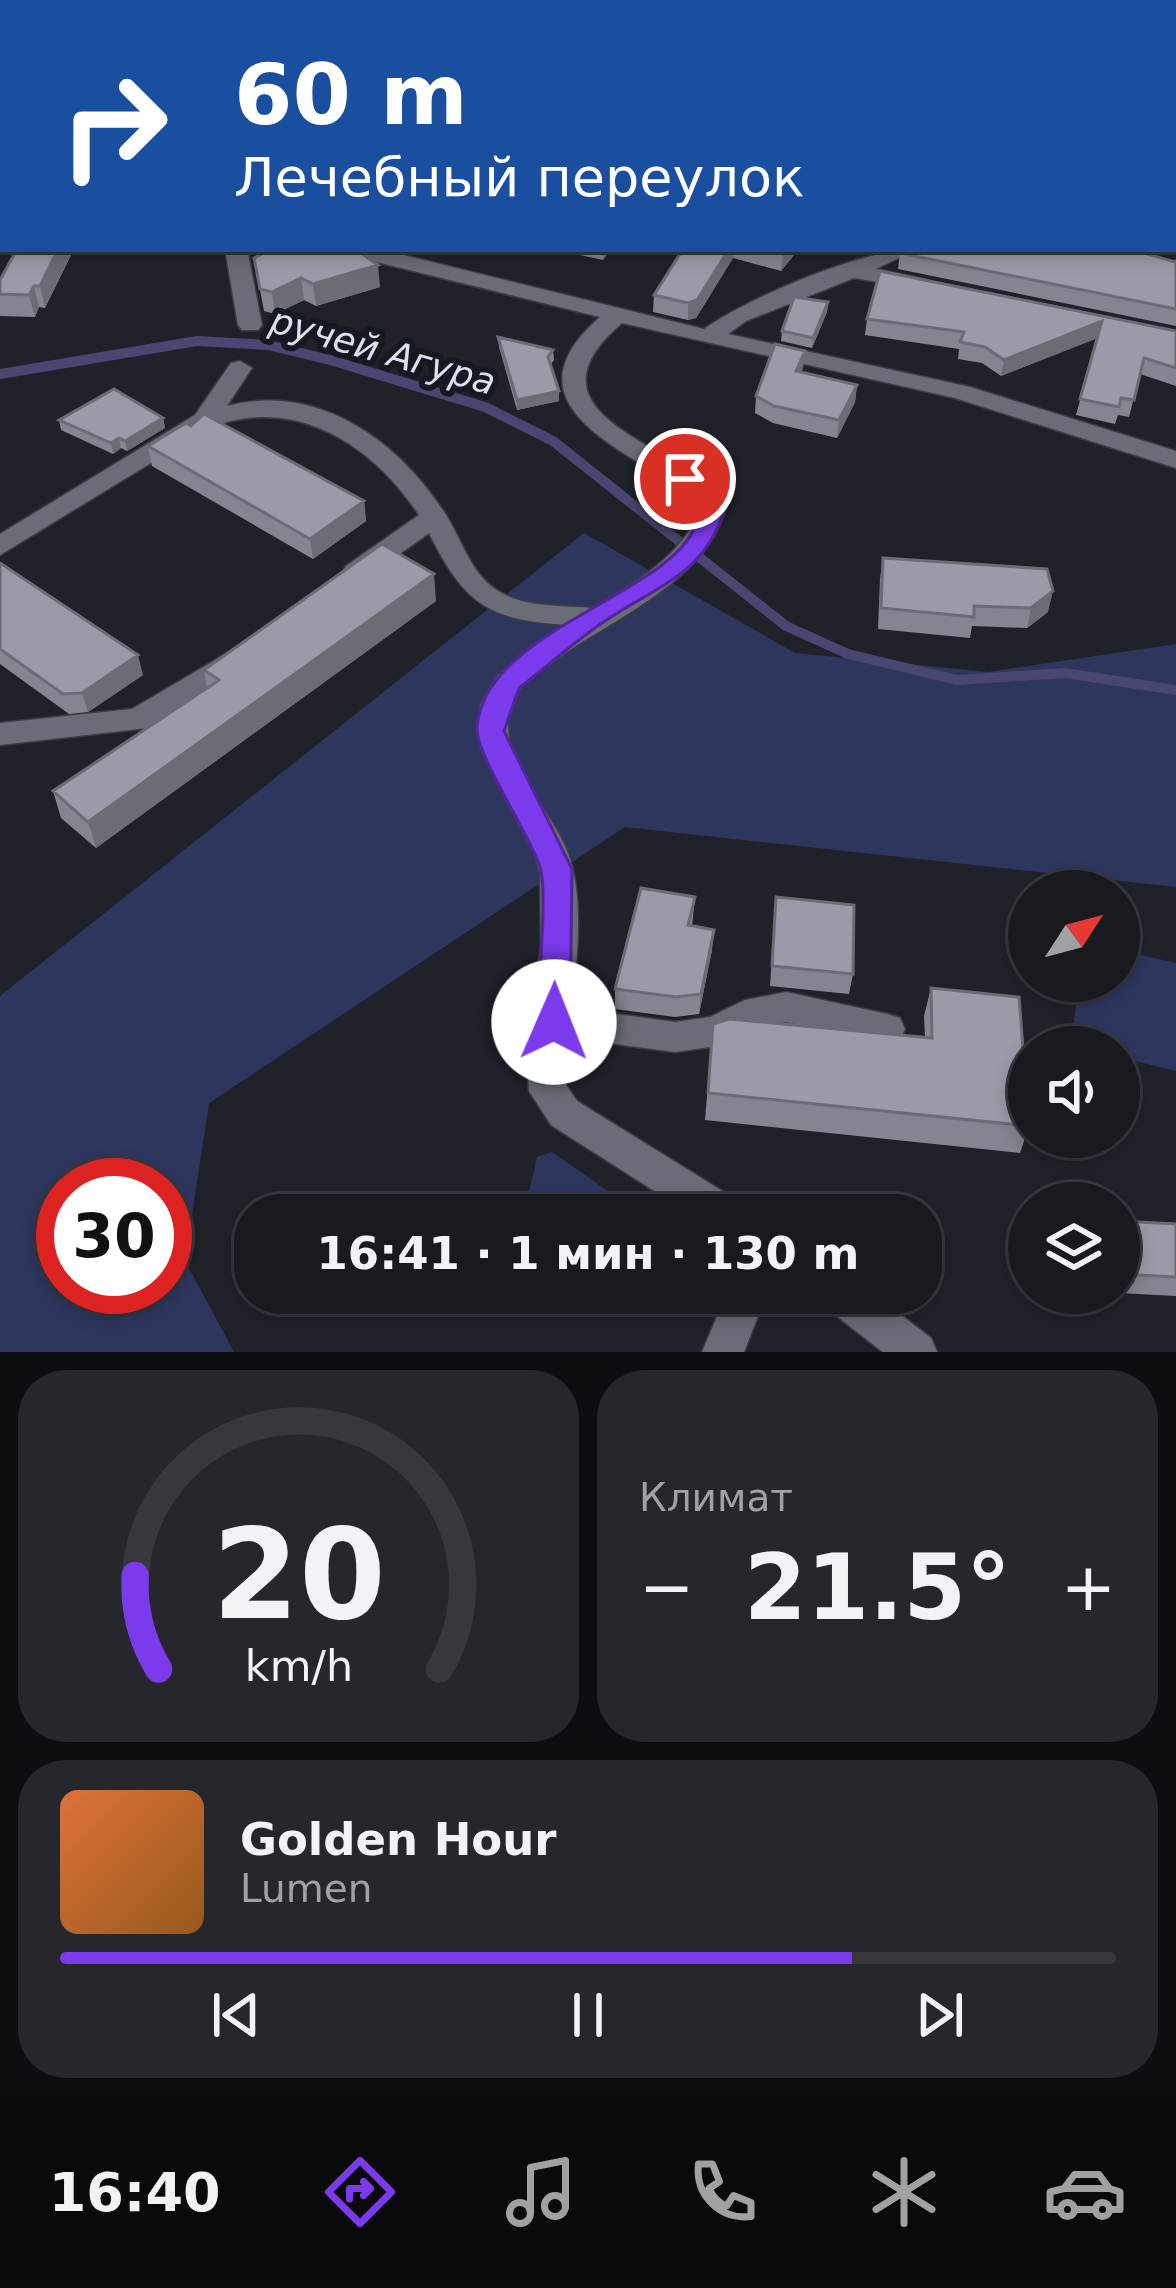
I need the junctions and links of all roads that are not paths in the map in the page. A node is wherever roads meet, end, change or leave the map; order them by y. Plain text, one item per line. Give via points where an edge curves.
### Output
1 (237, 252) edge
2 (364, 252) edge
3 (899, 252) edge
4 (854, 271) junction
5 (946, 290) edge
6 (616, 315) junction
7 (250, 325) dead end
8 (708, 338) junction
9 (240, 368) dead end
10 (205, 421) junction
11 (1176, 460) edge
12 (434, 517) junction
13 (0, 546) edge
14 (338, 586) edge
15 (593, 617) junction
16 (261, 641) edge
17 (0, 734) edge
18 (554, 1022) junction
19 (887, 1029) edge
20 (693, 1194) edge
21 (738, 1314) edge
22 (866, 1314) edge
23 (723, 1352) edge
24 (916, 1352) edge

1 - 7 street
2 - 6 street
3 - 4 street
4 - 5 street
4 - 8 street via 738,316
6 - 8 street
6 - 15 street via 577,360 578,396 609,433 715,501 705,535 671,571
8 - 11 street via 961,392
9 - 10 street
10 - 12 street via 261,409 338,422 400,468
10 - 13 street
12 - 14 street
12 - 15 street via 462,571 486,596 525,610
15 - 18 street via 509,681 490,731 556,869
16 - 17 street via 136,720
18 - 19 street via 675,1037 786,1007
18 - 20 street via 547,1088 564,1113
21 - 23 street
22 - 24 street

